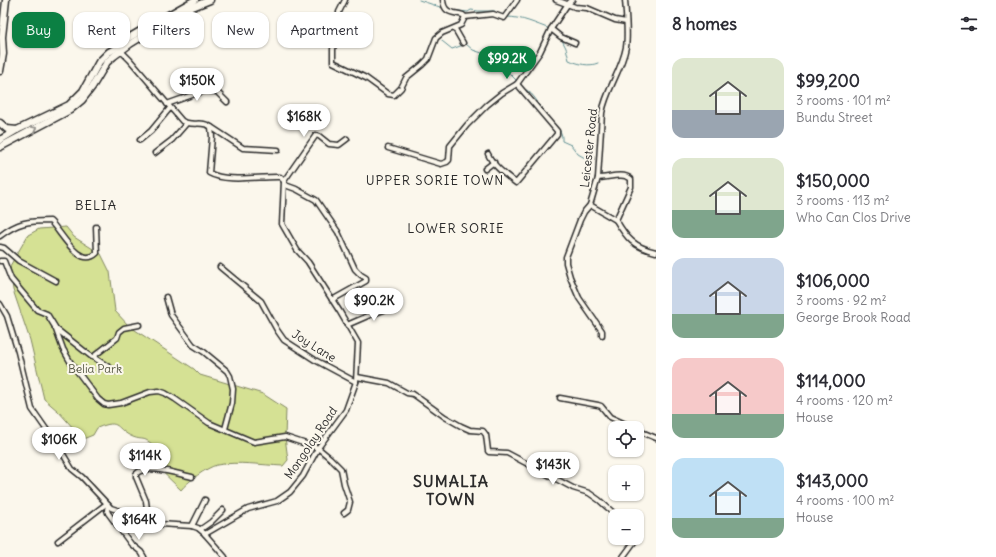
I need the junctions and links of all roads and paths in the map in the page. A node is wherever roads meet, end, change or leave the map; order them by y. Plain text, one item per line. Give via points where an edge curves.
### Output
1 (6, 0) edge
2 (195, 0) edge
3 (210, 0) edge
4 (345, 0) edge
5 (444, 0) edge
6 (517, 0) edge
7 (556, 0) edge
8 (572, 0) edge
9 (625, 0) edge
10 (567, 5) junction
11 (2, 11) edge
12 (466, 17) junction
13 (626, 22) junction
14 (455, 29) junction
15 (551, 29) junction
16 (1, 37) edge
17 (463, 43) dead end
18 (575, 43) dead end
19 (118, 49) junction
20 (2, 53) edge
21 (0, 70) edge
22 (517, 84) junction
23 (227, 102) dead end
24 (167, 104) junction
25 (170, 108) junction
26 (0, 123) edge
27 (186, 124) junction
28 (211, 127) junction
29 (17, 130) junction
30 (347, 139) dead end
31 (0, 140) edge
32 (140, 140) dead end
33 (0, 147) edge
34 (388, 148) dead end
35 (278, 150) dead end
36 (155, 153) dead end
37 (488, 154) dead end
38 (494, 162) junction
39 (485, 169) dead end
40 (598, 178) junction
41 (285, 183) junction
42 (590, 205) junction
43 (616, 220) junction
44 (96, 227) dead end
45 (0, 236) edge
46 (0, 247) edge
47 (656, 252) edge
48 (0, 261) edge
49 (220, 267) dead end
50 (56, 281) dead end
51 (166, 297) dead end
52 (332, 300) junction
53 (0, 304) edge
54 (395, 306) dead end
55 (139, 325) dead end
56 (347, 325) junction
57 (55, 327) junction
58 (602, 334) dead end
59 (93, 357) junction
60 (115, 371) dead end
61 (356, 380) junction
62 (560, 398) dead end
63 (619, 421) edge
64 (225, 429) junction
65 (644, 433) edge
66 (656, 438) edge
67 (318, 448) junction
68 (192, 477) dead end
69 (205, 500) dead end
70 (107, 505) junction
71 (609, 509) edge
72 (223, 510) dead end
73 (344, 513) dead end
74 (144, 519) junction
75 (192, 526) junction
76 (201, 529) junction
77 (206, 534) junction
78 (58, 541) dead end
79 (632, 545) edge
80 (144, 557) edge
81 (225, 557) edge
82 (623, 557) edge

1 - 11 main road
2 - 19 main road via 125,40
3 - 19 main road via 185,10
4 - 14 street via 339,12 333,62 366,78 388,94 394,95 406,78 428,59 436,38
5 - 12 street via 447,10
6 - 12 street via 505,18 493,14
7 - 10 street
8 - 10 street
9 - 13 street, Leicester Road
10 - 13 street via 587,8
10 - 15 street
11 - 16 main road
12 - 14 street
13 - 40 street, Leicester Road via 626,47 602,114
14 - 17 street
15 - 18 street
15 - 22 street via 540,52
16 - 20 main road
19 - 24 street
19 - 29 main road via 104,56 83,91 69,104
33 -> 19 main road via 70,110 82,100 106,62
20 - 21 main road
22 - 34 street via 487,105 467,125 450,146 447,162 441,164
22 - 38 street via 557,134 516,183
23 - 24 street via 217,92 206,90
24 - 25 street
25 - 27 street
25 - 32 street
26 - 29 main road via 7,129
27 - 28 street via 205,124
27 - 36 street via 172,140
28 - 35 street via 243,148
28 - 41 street via 209,173 213,176 232,178 280,177
29 - 31 main road
30 - 41 street via 339,145 329,144 315,136
37 - 38 street
38 - 39 street
40 - 42 street, Leicester Road
40 - 43 street via 625,175 631,179 631,187
41 - 52 street, Mongolay Road via 282,224
41 - 52 street via 316,200 338,232 355,269 366,278 366,281
42 - 43 street
42 - 58 street, Leicester Road via 580,220 566,263 579,298
43 - 47 street via 637,246
44 - 45 street via 97,253 85,258 76,253 50,221 28,221 10,228
46 - 50 street via 19,261
48 - 57 street via 4,261 17,287 37,310 46,314
49 - 61 street, Joy Lane via 261,301 284,340 315,360
51 - 64 street via 170,315 193,345 230,376 233,389 232,403
52 - 56 street, Mongolay Road
53 - 70 street via 18,352 32,409 72,469 82,476
54 - 56 street
55 - 59 street via 124,328 117,338
56 - 61 street, Mongolay Road via 358,343
57 - 59 street
57 - 64 street via 71,364 104,404 121,403 159,391 209,423
59 - 60 street
61 - 67 street, Mongolay Road via 346,410
61 - 71 street, Joy Lane via 389,383 413,394 461,426 483,431 489,452 507,453 573,488 589,493
62 - 63 street via 601,406 610,417
64 - 67 street via 254,442 284,437
65 - 66 street
67 - 73 street via 341,469 350,502 348,510
67 - 77 street, Mongolay Road via 303,476 285,496 277,501 248,509
68 - 74 street via 156,470 139,471 136,477 147,508
69 - 75 street
70 - 74 street
70 - 78 street
70 - 80 street via 108,513 130,544
72 - 76 street
74 - 75 street via 159,524
75 - 76 street
76 - 77 street
77 - 81 street
79 - 82 street

